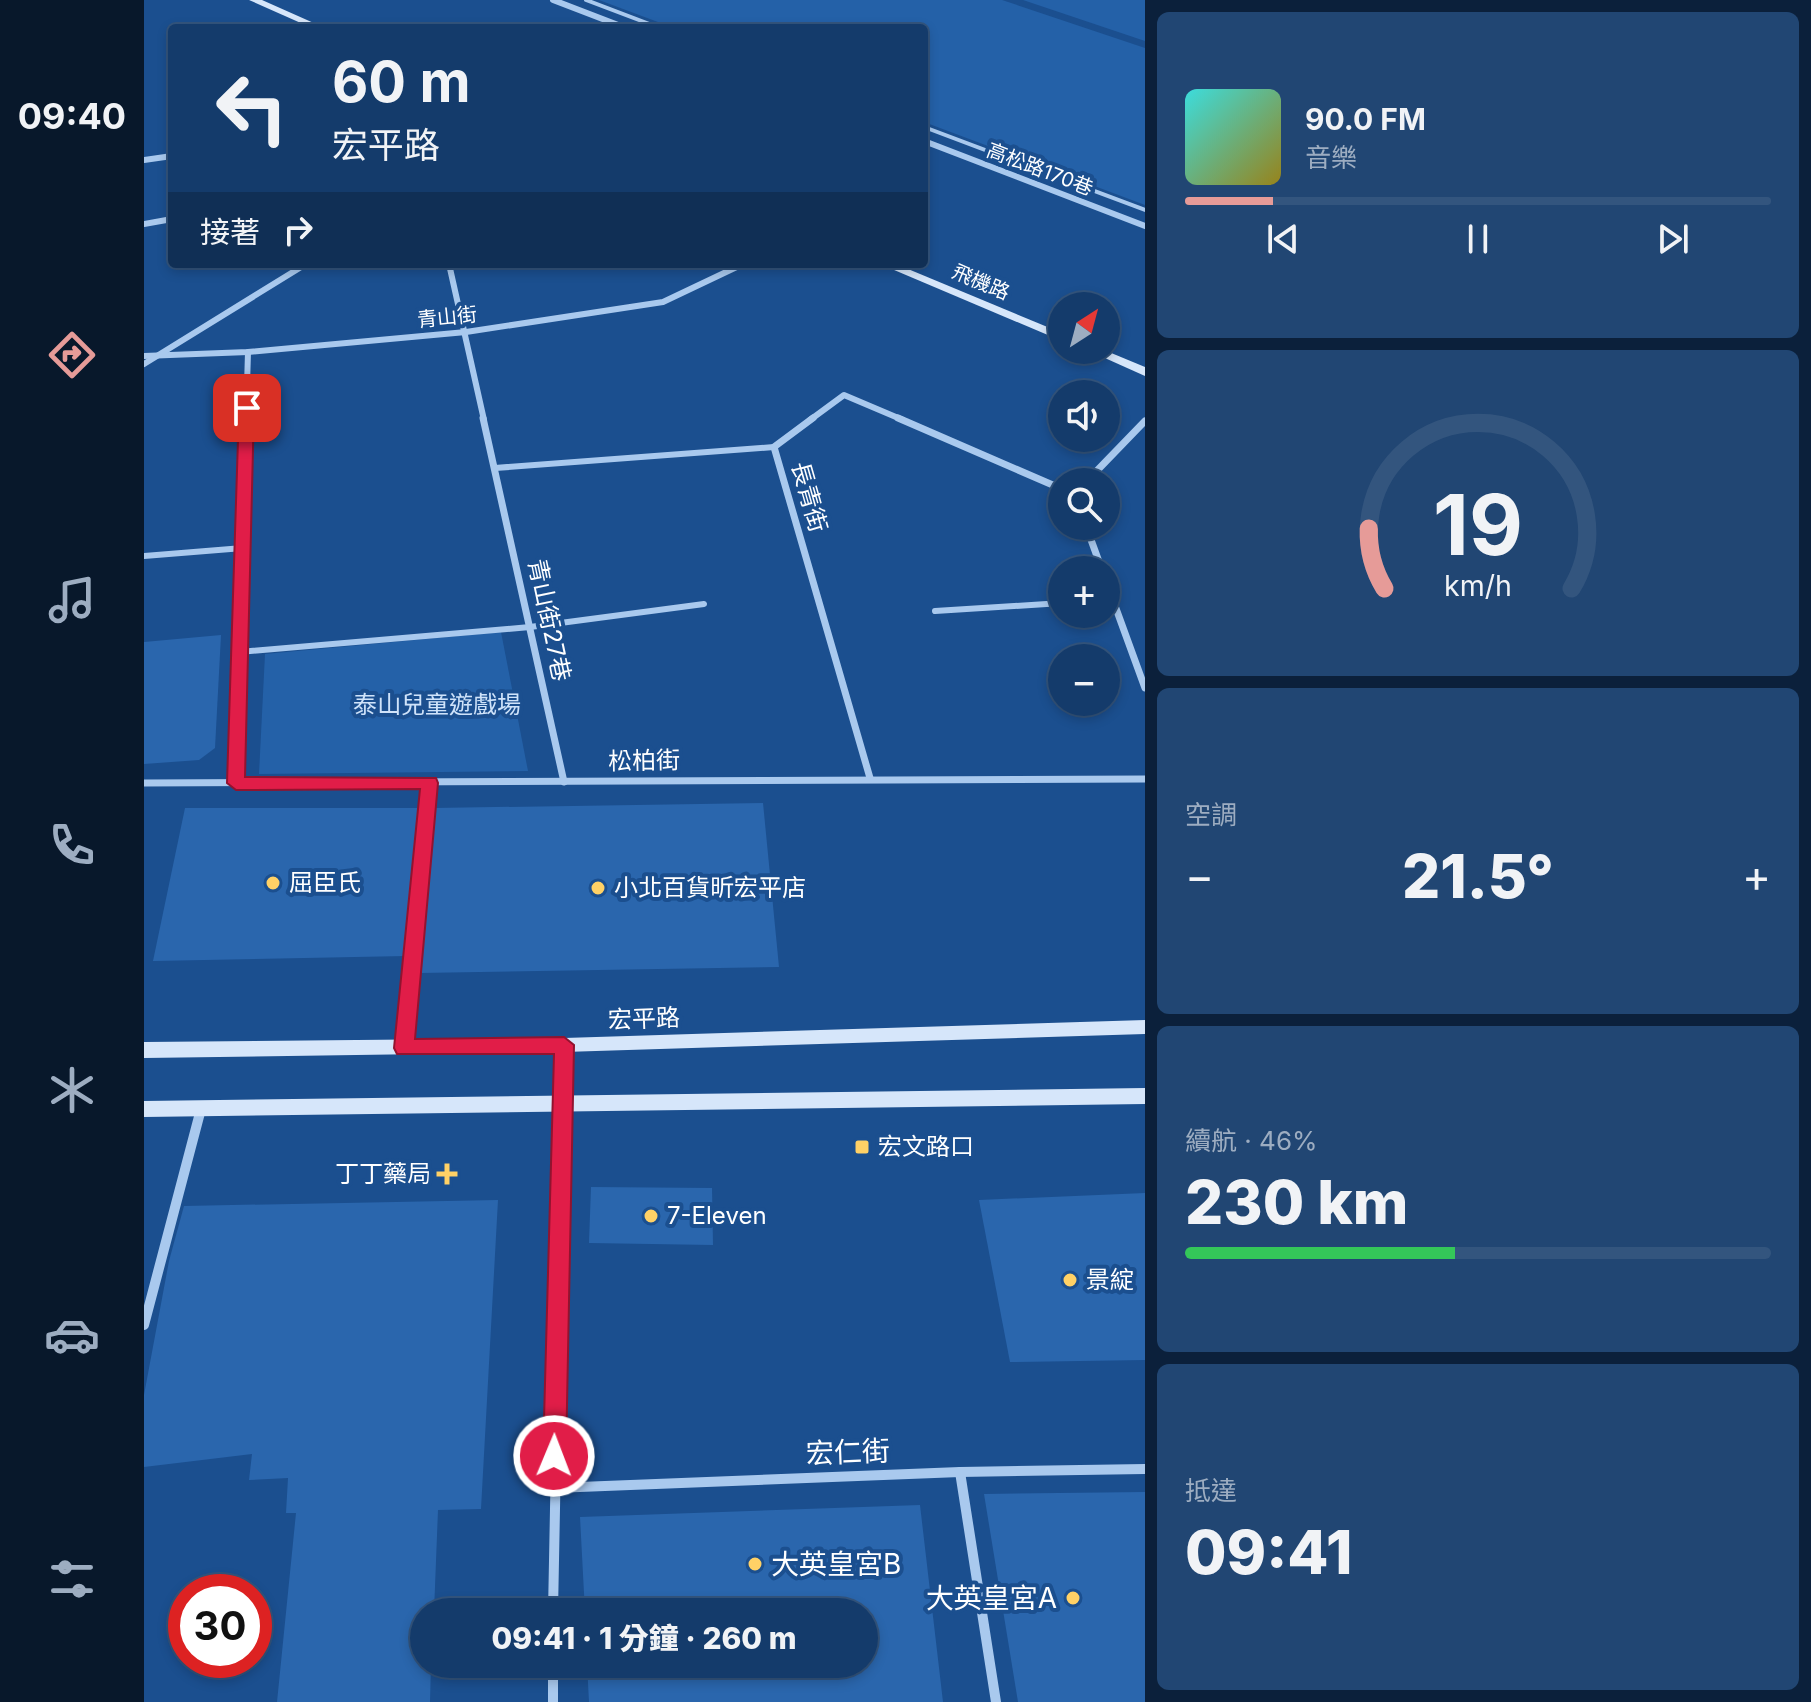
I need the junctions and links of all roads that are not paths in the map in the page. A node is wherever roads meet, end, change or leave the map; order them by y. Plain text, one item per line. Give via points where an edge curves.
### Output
1 (254, 0) edge
2 (553, 0) edge
3 (586, 0) edge
4 (311, 24) edge
5 (616, 24) edge
6 (649, 24) edge
7 (928, 129) edge
8 (928, 143) edge
9 (168, 157) edge
10 (144, 160) edge
11 (1145, 210) edge
12 (168, 220) edge
13 (144, 224) edge
14 (1145, 226) edge
15 (300, 268) edge
16 (450, 268) edge
17 (735, 268) edge
18 (896, 268) edge
19 (1048, 331) edge
20 (466, 332) junction
21 (248, 352) junction
22 (160, 354) junction
23 (144, 356) edge
24 (1120, 361) edge
25 (144, 364) edge
26 (1145, 372) edge
27 (1145, 421) edge
28 (774, 447) junction
29 (495, 468) junction
30 (1100, 468) edge
31 (1048, 483) edge
32 (243, 548) junction
33 (144, 556) edge
34 (704, 604) dead end
35 (1048, 604) edge
36 (935, 611) dead end
37 (1120, 625) edge
38 (530, 627) junction
39 (239, 652) junction
40 (1145, 688) edge
41 (870, 778) junction
42 (1145, 779) edge
43 (564, 782) junction
44 (144, 783) edge
45 (236, 783) junction
46 (430, 783) junction
47 (1145, 1027) edge
48 (564, 1045) junction
49 (404, 1048) junction
50 (144, 1050) edge
51 (1145, 1096) edge
52 (563, 1106) junction
53 (144, 1109) edge
54 (201, 1109) junction
55 (144, 1325) edge
56 (1145, 1469) edge
57 (960, 1472) junction
58 (554, 1488) junction
59 (553, 1598) edge
60 (553, 1678) edge
61 (553, 1702) edge
62 (996, 1702) edge

1 - 4 street
2 - 5 street
3 - 6 lane
7 - 11 lane
8 - 14 street, 高松路170巷
9 - 10 street
12 - 13 street
15 - 22 street
16 - 20 street, 青山街27巷
17 - 20 street, 青山街 via 663,302
18 - 19 street, 飛機路
20 - 21 street, 青山街
20 - 29 street, 青山街27巷
21 - 22 street, 青山街
21 - 32 street
22 - 23 street, 青山街
22 - 25 street
24 - 26 street
27 - 30 street
28 - 29 lane
28 - 31 street, 長青街 via 844,395
28 - 41 street, 長青街
29 - 38 street, 青山街27巷
32 - 33 lane
32 - 39 street
34 - 38 lane
35 - 36 lane
37 - 40 street
38 - 39 lane
38 - 43 street, 青山街27巷
39 - 45 street
41 - 42 street, 松柏街
41 - 43 street, 松柏街
43 - 46 street, 松柏街
44 - 45 street, 松柏街
45 - 46 street, 松柏街
46 - 49 street
47 - 48 street, 宏平路
48 - 49 street, 宏平路
48 - 52 street
49 - 50 street, 宏平路
51 - 52 street
52 - 54 street
52 - 58 street
53 - 54 street
54 - 55 street
56 - 57 street, 宏仁街
57 - 58 street, 宏仁街
57 - 62 street
58 - 59 street
60 - 61 street

